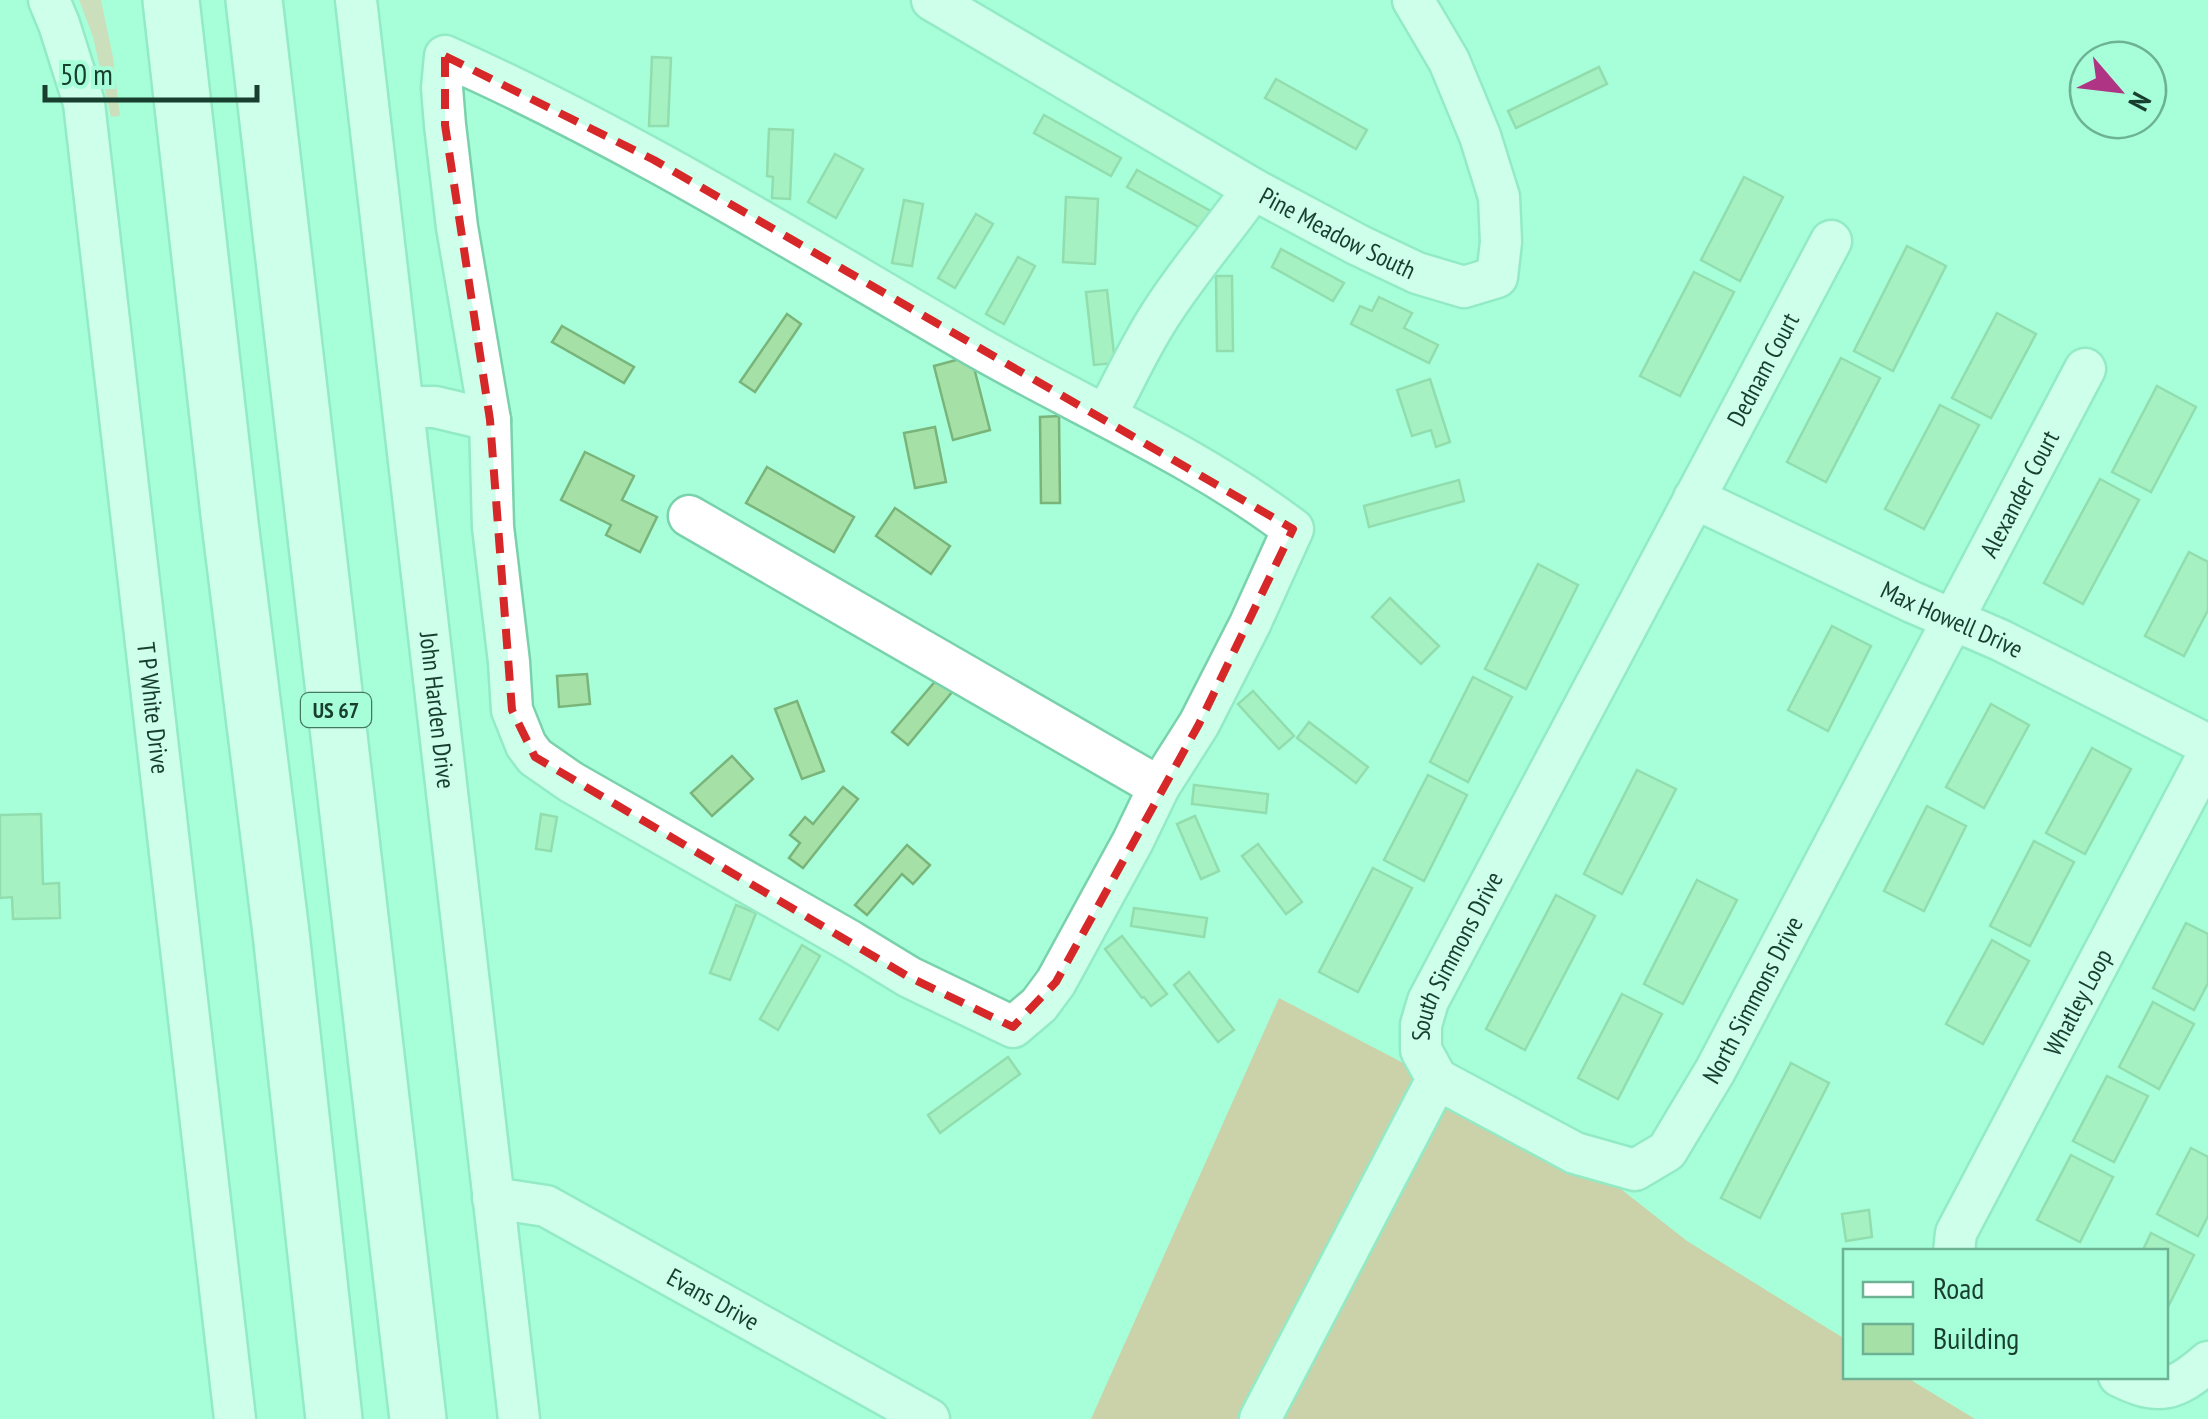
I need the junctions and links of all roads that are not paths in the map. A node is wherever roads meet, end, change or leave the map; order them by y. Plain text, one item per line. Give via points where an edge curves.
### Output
1 (49, 0) edge
2 (152, 0) edge
3 (171, 0) edge
4 (356, 0) edge
5 (932, 0) edge
6 (1413, 0) edge
7 (257, 10) edge
8 (192, 189) junction
9 (1252, 189) junction
10 (1831, 241) dead end
11 (2085, 369) dead end
12 (403, 407) junction
13 (1106, 414) junction
14 (490, 420) junction
15 (1694, 498) junction
16 (689, 516) dead end
17 (1954, 620) junction
18 (2208, 745) edge
19 (2208, 755) edge
20 (1159, 787) junction
21 (1436, 1079) junction
22 (493, 1198) junction
23 (1954, 1249) edge
24 (2208, 1362) edge
25 (2125, 1379) edge
26 (236, 1419) edge
27 (334, 1419) edge
28 (418, 1419) edge
29 (519, 1419) edge
30 (929, 1419) edge
31 (1260, 1419) edge

1 - 26 street, T P White Drive via 84,104
2 - 8 highway
3 - 8 highway
4 - 12 street, John Harden Drive
5 - 9 street, Pine Meadow South
6 - 9 street, Pine Meadow South via 1449,61 1499,197 1497,277 1464,287 1417,273
7 - 28 highway, US 67
8 - 27 highway
9 - 13 street via 1158,319
10 - 15 street, Dednam Court
11 - 17 street, Alexander Court
12 - 14 street
12 - 22 street, John Harden Drive
13 - 14 street via 654,160 445,56 447,142
13 - 20 street via 1293,529 1200,724
14 - 20 street via 493,527 512,710 526,745 571,782 909,978 1013,1027 1056,982
15 - 17 street, Max Howell Drive
15 - 21 street, South Simmons Drive via 1428,1001 1420,1050
16 - 20 street
17 - 18 street, Max Howell Drive
17 - 21 street, North Simmons Drive via 1724,1054 1666,1150 1636,1170 1575,1153
19 - 23 street, Whatley Loop via 1956,1234
21 - 31 street, South Simmons Drive
22 - 29 street, John Harden Drive
22 - 30 street, Evans Drive via 546,1206
24 - 25 street via 2172,1388 2142,1388

